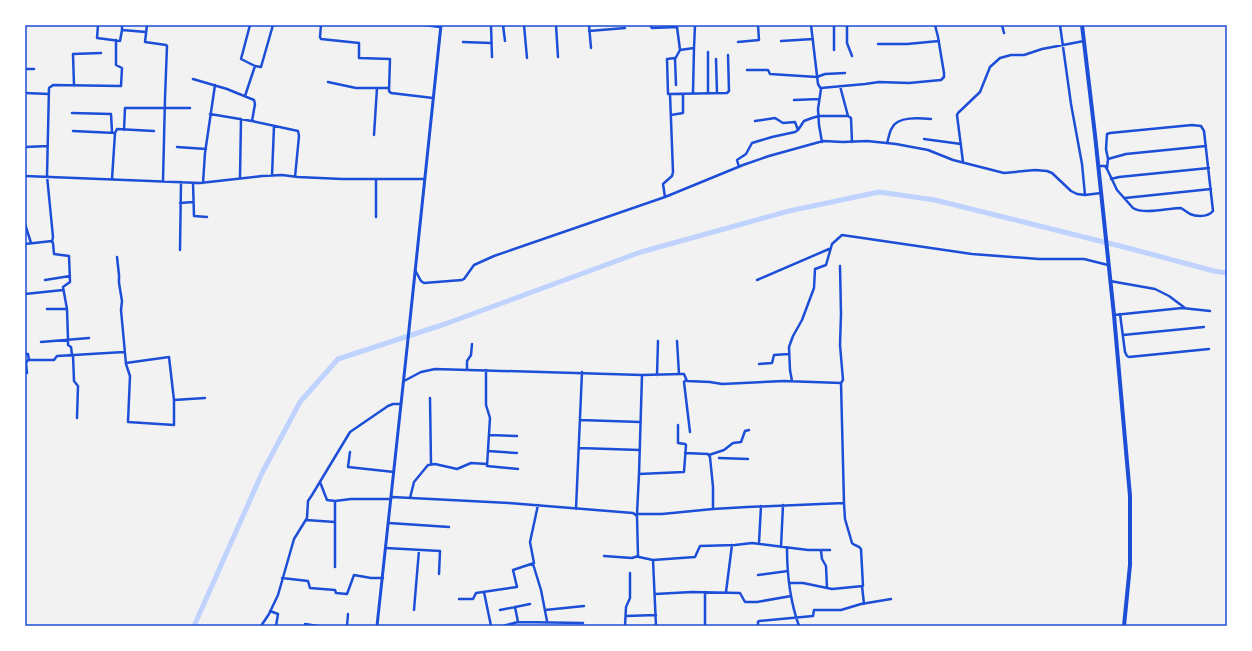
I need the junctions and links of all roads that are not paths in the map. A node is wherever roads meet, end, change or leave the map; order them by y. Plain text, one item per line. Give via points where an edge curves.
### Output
1 (98, 25) edge
2 (122, 25) edge
3 (147, 25) edge
4 (250, 25) edge
5 (274, 25) edge
6 (321, 25) edge
7 (424, 25) edge
8 (490, 25) edge
9 (503, 25) edge
10 (524, 25) edge
11 (556, 25) edge
12 (589, 25) edge
13 (650, 25) edge
14 (695, 25) edge
15 (758, 25) edge
16 (811, 25) edge
17 (834, 25) edge
18 (847, 25) edge
19 (935, 25) edge
20 (1002, 25) edge
21 (1060, 25) edge
22 (1082, 25) edge
23 (440, 26) edge
24 (625, 28) dead end
25 (122, 30) junction
26 (590, 31) junction
27 (146, 32) junction
28 (1004, 33) dead end
29 (813, 39) junction
30 (116, 40) junction
31 (939, 40) junction
32 (505, 41) dead end
33 (781, 41) dead end
34 (1084, 41) junction
35 (462, 42) dead end
36 (738, 42) dead end
37 (491, 43) junction
38 (878, 44) dead end
39 (1063, 44) junction
40 (591, 48) dead end
41 (694, 48) junction
42 (680, 50) junction
43 (834, 50) dead end
44 (708, 52) dead end
45 (101, 53) dead end
46 (728, 55) dead end
47 (852, 56) dead end
48 (558, 57) dead end
49 (492, 58) dead end
50 (527, 58) dead end
51 (675, 58) junction
52 (716, 59) dead end
53 (255, 66) junction
54 (25, 69) edge
55 (34, 69) dead end
56 (746, 70) dead end
57 (845, 73) dead end
58 (817, 77) junction
59 (193, 79) dead end
60 (328, 82) dead end
61 (214, 85) junction
62 (676, 85) dead end
63 (74, 86) junction
64 (840, 86) junction
65 (377, 88) junction
66 (389, 88) junction
67 (821, 88) junction
68 (25, 93) edge
69 (693, 93) junction
70 (708, 93) junction
71 (717, 93) junction
72 (49, 94) junction
73 (670, 94) junction
74 (683, 94) junction
75 (245, 96) junction
76 (433, 98) junction
77 (819, 99) junction
78 (794, 100) dead end
79 (164, 108) junction
80 (190, 108) dead end
81 (72, 113) dead end
82 (210, 114) junction
83 (670, 115) junction
84 (819, 116) junction
85 (848, 116) junction
86 (242, 119) junction
87 (931, 119) dead end
88 (252, 121) junction
89 (755, 121) dead end
90 (274, 126) junction
91 (124, 130) junction
92 (798, 130) junction
93 (73, 131) dead end
94 (154, 131) dead end
95 (113, 133) junction
96 (374, 135) dead end
97 (924, 139) dead end
98 (822, 142) junction
99 (852, 142) junction
100 (887, 143) junction
101 (961, 144) junction
102 (48, 146) junction
103 (1206, 146) junction
104 (25, 147) edge
105 (177, 147) dead end
106 (206, 149) junction
107 (1108, 159) junction
108 (963, 162) junction
109 (1098, 166) junction
110 (739, 167) junction
111 (1208, 168) junction
112 (1108, 169) junction
113 (25, 176) edge
114 (47, 176) junction
115 (272, 176) junction
116 (295, 177) junction
117 (240, 178) junction
118 (112, 179) junction
119 (376, 179) junction
120 (424, 179) junction
121 (1111, 179) junction
122 (163, 181) junction
123 (182, 182) junction
124 (193, 183) junction
125 (203, 183) junction
126 (1211, 189) junction
127 (1086, 195) junction
128 (1101, 195) junction
129 (665, 197) junction
130 (1125, 198) junction
131 (193, 202) junction
132 (180, 203) junction
133 (207, 217) dead end
134 (376, 217) dead end
135 (25, 224) edge
136 (52, 242) junction
137 (32, 243) junction
138 (25, 244) edge
139 (829, 249) junction
140 (180, 250) dead end
141 (117, 257) dead end
142 (1108, 264) junction
143 (840, 266) dead end
144 (415, 269) junction
145 (70, 276) junction
146 (45, 280) dead end
147 (757, 280) dead end
148 (1110, 281) junction
149 (63, 290) junction
150 (25, 294) edge
151 (25, 302) edge
152 (25, 306) edge
153 (1186, 308) junction
154 (47, 309) dead end
155 (67, 309) junction
156 (1210, 311) dead end
157 (1120, 314) junction
158 (1114, 315) junction
159 (1204, 327) dead end
160 (1123, 335) junction
161 (89, 338) dead end
162 (68, 339) junction
163 (658, 341) dead end
164 (677, 341) dead end
165 (40, 342) dead end
166 (472, 344) dead end
167 (1208, 349) dead end
168 (124, 352) junction
169 (25, 354) edge
170 (789, 354) junction
171 (73, 355) junction
172 (28, 360) junction
173 (126, 363) junction
174 (760, 364) dead end
175 (467, 369) junction
176 (486, 370) junction
177 (582, 372) junction
178 (25, 374) edge
179 (679, 374) junction
180 (642, 375) junction
181 (657, 375) junction
182 (686, 380) junction
183 (404, 381) junction
184 (792, 381) junction
185 (841, 383) junction
186 (205, 398) dead end
187 (430, 398) dead end
188 (174, 400) junction
189 (401, 404) junction
190 (77, 418) dead end
191 (580, 420) junction
192 (640, 422) junction
193 (678, 425) dead end
194 (748, 430) dead end
195 (690, 432) dead end
196 (489, 435) junction
197 (517, 436) dead end
198 (579, 448) junction
199 (640, 450) junction
200 (488, 451) junction
201 (350, 452) dead end
202 (517, 453) dead end
203 (685, 453) junction
204 (709, 455) junction
205 (719, 458) dead end
206 (748, 458) dead end
207 (431, 464) junction
208 (487, 464) junction
209 (518, 469) dead end
210 (394, 472) junction
211 (639, 474) junction
212 (320, 482) junction
213 (392, 498) junction
214 (410, 498) junction
215 (335, 501) junction
216 (844, 503) junction
217 (538, 505) junction
218 (783, 505) junction
219 (761, 506) junction
220 (576, 509) junction
221 (713, 509) junction
222 (637, 515) junction
223 (306, 520) junction
224 (335, 522) junction
225 (389, 523) junction
226 (449, 527) dead end
227 (759, 544) junction
228 (732, 545) junction
229 (781, 547) junction
230 (386, 548) junction
231 (787, 548) junction
232 (419, 550) junction
233 (830, 550) dead end
234 (821, 551) junction
235 (604, 556) dead end
236 (638, 556) junction
237 (653, 560) junction
238 (533, 564) junction
239 (335, 567) dead end
240 (788, 571) junction
241 (630, 573) dead end
242 (439, 574) dead end
243 (758, 575) dead end
244 (282, 578) junction
245 (383, 578) junction
246 (789, 583) junction
247 (862, 586) junction
248 (827, 588) junction
249 (484, 592) junction
250 (705, 592) junction
251 (726, 592) junction
252 (655, 594) junction
253 (791, 596) junction
254 (459, 599) dead end
255 (891, 599) dead end
256 (530, 604) dead end
257 (864, 604) junction
258 (584, 606) dead end
259 (515, 607) junction
260 (414, 610) dead end
261 (500, 610) dead end
262 (545, 610) junction
263 (270, 612) junction
264 (348, 614) dead end
265 (656, 615) junction
266 (626, 616) junction
267 (796, 618) junction
268 (547, 621) junction
269 (583, 622) dead end
270 (516, 623) edge
271 (305, 624) dead end
272 (261, 626) edge
273 (276, 626) edge
274 (318, 626) edge
275 (347, 626) edge
276 (377, 626) edge
277 (491, 626) edge
278 (504, 626) edge
279 (625, 626) edge
280 (656, 626) edge
281 (705, 626) edge
282 (758, 626) edge
283 (799, 626) edge
284 (1124, 626) edge

1 - 30 street via 97,38
2 - 25 street
3 - 27 street
4 - 53 street via 241,59
5 - 53 street via 261,67
6 - 66 street via 321,38 359,43 359,58 390,59
7 - 23 street
8 - 37 street
9 - 32 street
10 - 50 street
11 - 48 street
12 - 26 street
13 - 42 street via 652,28 677,28
14 - 41 street
15 - 36 street via 760,40
16 - 29 street
17 - 43 street
18 - 47 street via 847,43
19 - 31 street
20 - 28 street
21 - 39 street
22 - 34 main road
23 - 76 street
24 - 26 street
25 - 27 street
25 - 30 street via 121,40
26 - 40 street
27 - 79 street via 145,42 167,46
29 - 33 street
29 - 58 street
30 - 63 street via 116,65 122,68 121,86
31 - 38 street
31 - 64 street via 944,73 941,80
34 - 39 street
34 - 109 main road
35 - 37 street
37 - 49 street
39 - 101 street via 1024,55 1005,56 995,62 980,92 958,112
39 - 127 street
41 - 42 street
41 - 69 street
42 - 51 street
44 - 70 street
45 - 63 street via 73,54
46 - 71 street via 729,91
51 - 62 street
51 - 73 street via 667,59
52 - 71 street
53 - 75 street
54 - 55 street
56 - 58 street via 768,70 769,73
57 - 58 street
58 - 67 street via 818,86
59 - 61 street
60 - 65 street via 356,88
61 - 75 street
61 - 82 street
63 - 72 street via 53,85
64 - 67 street
64 - 85 street
65 - 66 street
65 - 96 street
66 - 76 street via 391,93
67 - 77 street
68 - 72 street
69 - 70 street
69 - 74 street
70 - 71 street
72 - 102 street
73 - 74 street
73 - 83 street
74 - 83 street via 683,113
75 - 88 street via 255,101
76 - 120 street
77 - 78 street
77 - 84 street
79 - 80 street
79 - 91 street via 125,108
79 - 122 street
81 - 95 street via 111,114
82 - 86 street
82 - 106 street
83 - 129 street via 673,172 663,184
84 - 85 street
84 - 92 street via 804,121
84 - 98 street
85 - 99 street via 851,118
86 - 88 street
86 - 117 street
87 - 100 street via 907,119 895,123
88 - 90 street
89 - 92 street via 777,118 783,123 794,122
90 - 115 street
90 - 116 street via 296,130 299,133
91 - 94 street
91 - 95 street via 116,129
92 - 110 street via 752,143 746,154 738,159
93 - 95 street
95 - 118 street
97 - 101 street
98 - 99 street
98 - 110 street
99 - 100 street
100 - 108 street via 928,150
101 - 108 street
102 - 104 street
102 - 114 street
103 - 107 street via 1126,154
103 - 107 street via 1203,128 1197,125 1110,133 1106,138
103 - 111 street
105 - 106 street
106 - 125 street
107 - 112 street
108 - 127 street via 1004,173 1048,171 1071,191
109 - 112 street via 1105,166
109 - 128 main road
110 - 129 street
111 - 121 street
111 - 126 street
112 - 121 street
113 - 114 street
114 - 118 street
114 - 136 street
115 - 116 street
115 - 117 street
116 - 119 street
117 - 125 street
118 - 122 street
119 - 120 street
119 - 134 street
120 - 144 street
121 - 130 street
122 - 123 street
123 - 124 street
123 - 132 street
124 - 125 street
124 - 131 street
126 - 130 street
126 - 130 street via 1213,212 1205,216 1191,214 1181,208 1140,211 1133,208
127 - 128 street
128 - 142 main road
129 - 144 street via 494,256 474,265 462,280 424,282
131 - 132 street
131 - 133 street via 194,216
132 - 140 street
135 - 137 street
136 - 137 street
136 - 145 street via 54,254 68,255
137 - 138 street
139 - 142 street via 835,240 843,235 972,254 1039,259 1084,259
139 - 147 street
139 - 170 street via 826,265 815,269 814,288 793,336
141 - 168 street
142 - 148 main road
143 - 185 street via 840,345 843,378
144 - 183 street
145 - 146 street
145 - 149 street
148 - 153 street via 1155,289
148 - 158 main road
149 - 150 street
149 - 155 street
151 - 152 street
153 - 156 street
153 - 157 street
154 - 155 street
155 - 162 street
157 - 158 street
157 - 160 street
158 - 284 main road via 1130,496 1130,571
159 - 160 street
160 - 167 street via 1125,352 1129,357
161 - 162 street
162 - 165 street
162 - 171 street
163 - 181 street
164 - 179 street
166 - 175 street
168 - 171 street
168 - 173 street
169 - 172 street via 28,354
170 - 174 street via 774,355 772,363
170 - 184 street
171 - 172 street via 57,356 54,360
171 - 190 street via 74,381 78,386
172 - 178 street
173 - 188 street via 169,357
173 - 188 street via 130,376 129,422 173,425
175 - 176 street
175 - 183 street via 428,370
176 - 177 street
176 - 196 street
177 - 180 street
177 - 191 street
179 - 181 street
179 - 182 street via 684,374
180 - 181 street
180 - 192 street
182 - 184 street via 722,384
182 - 195 street via 684,382
183 - 189 street
184 - 185 street
185 - 216 street
186 - 188 street
187 - 207 street
189 - 210 street
189 - 212 street via 388,406 353,430
191 - 192 street
191 - 198 street
192 - 199 street
193 - 203 street via 678,443 686,444
194 - 204 street via 745,431 741,442 733,443 724,450
196 - 197 street
196 - 200 street
198 - 199 street
198 - 220 street
199 - 211 street
200 - 202 street
200 - 208 street
201 - 210 street via 348,467
203 - 204 street
203 - 211 street via 684,473
204 - 221 street
205 - 206 street
207 - 208 street via 457,468 471,463
207 - 214 street via 414,482
208 - 209 street via 487,467
210 - 213 street
211 - 222 street
212 - 215 street via 326,500
212 - 223 street via 308,501
213 - 214 street
213 - 215 street
213 - 225 street
214 - 217 street
215 - 224 street
216 - 218 street
216 - 247 street via 852,542 861,549
217 - 220 street
217 - 238 street via 530,542
218 - 219 street
218 - 229 street
219 - 221 street
219 - 227 street
220 - 222 street
221 - 222 street
222 - 236 street
223 - 224 street
223 - 244 street via 294,538
224 - 239 street
225 - 226 street
225 - 230 street
227 - 228 street
227 - 229 street
228 - 237 street via 700,546 695,557
228 - 251 street
229 - 231 street
230 - 232 street
230 - 245 street
231 - 234 street
231 - 240 street
232 - 242 street via 440,551
232 - 260 street
233 - 234 street
234 - 248 street via 826,566
235 - 236 street
236 - 237 street
237 - 252 street
238 - 249 street via 513,570 518,586
238 - 262 street
240 - 243 street
240 - 246 street
241 - 266 street via 630,598 626,605
244 - 245 street via 308,581 310,588 335,590 336,593 347,594 354,575
244 - 263 street
245 - 276 street
246 - 248 street
246 - 253 street
247 - 248 street
247 - 257 street
249 - 254 street via 475,593 474,599
249 - 277 street
250 - 251 street
250 - 252 street
250 - 281 street
251 - 253 street via 740,593 745,602
252 - 265 street
253 - 267 street
255 - 257 street
256 - 259 street
257 - 267 street via 840,610 814,610 813,616
258 - 262 street
259 - 261 street
259 - 270 street
262 - 268 street
263 - 272 street
263 - 273 street via 278,614
264 - 275 street
265 - 266 street
265 - 280 street
266 - 279 street
267 - 282 street via 759,621
267 - 283 street
268 - 269 street
268 - 270 street
270 - 278 street
271 - 274 street

